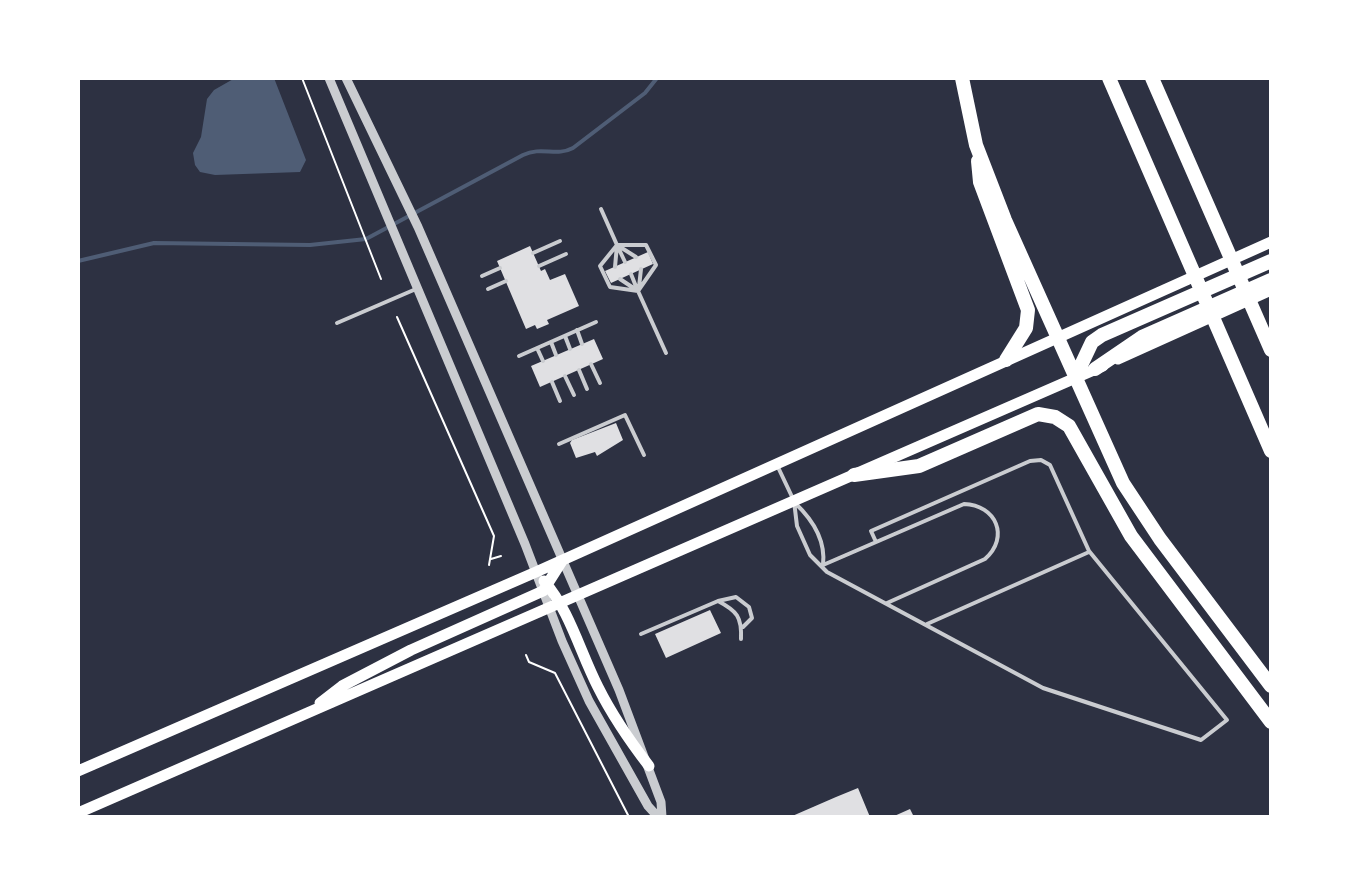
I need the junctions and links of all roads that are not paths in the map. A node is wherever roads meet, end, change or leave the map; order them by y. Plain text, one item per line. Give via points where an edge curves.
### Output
1 (329, 78) edge
2 (346, 78) edge
3 (962, 78) edge
4 (1109, 78) edge
5 (1152, 78) edge
6 (976, 145) junction
7 (601, 209) dead end
8 (560, 241) dead end
9 (1270, 242) edge
10 (617, 245) junction
11 (533, 253) dead end
12 (566, 254) dead end
13 (636, 257) dead end
14 (1271, 261) edge
15 (625, 262) dead end
16 (539, 266) dead end
17 (615, 267) dead end
18 (500, 268) dead end
19 (641, 269) dead end
20 (631, 274) dead end
21 (482, 276) dead end
22 (620, 279) dead end
23 (1271, 280) edge
24 (506, 281) dead end
25 (416, 289) junction
26 (488, 289) dead end
27 (1271, 290) edge
28 (638, 291) junction
29 (596, 322) dead end
30 (337, 323) dead end
31 (1186, 323) junction
32 (577, 330) junction
33 (565, 336) junction
34 (1057, 337) junction
35 (551, 342) junction
36 (582, 344) dead end
37 (537, 348) junction
38 (570, 349) dead end
39 (1271, 350) edge
40 (666, 353) dead end
41 (556, 355) dead end
42 (519, 356) dead end
43 (1006, 360) junction
44 (543, 361) dead end
45 (591, 364) dead end
46 (1095, 369) joint
47 (579, 370) dead end
48 (565, 376) dead end
49 (1075, 378) junction
50 (552, 382) dead end
51 (600, 383) dead end
52 (587, 389) dead end
53 (574, 395) dead end
54 (560, 401) dead end
55 (559, 444) dead end
56 (1271, 451) edge
57 (644, 455) dead end
58 (777, 463) junction
59 (854, 475) junction
60 (794, 501) junction
61 (876, 542) junction
62 (1089, 551) junction
63 (563, 560) junction
64 (823, 565) junction
65 (536, 572) junction
66 (546, 588) junction
67 (578, 597) junction
68 (718, 601) junction
69 (887, 604) junction
70 (556, 607) junction
71 (927, 624) junction
72 (741, 629) junction
73 (641, 634) dead end
74 (741, 639) dead end
75 (1271, 686) edge
76 (306, 714) junction
77 (1271, 722) edge
78 (649, 766) junction
79 (78, 771) edge
80 (108, 801) junction
81 (78, 805) edge
82 (78, 813) edge
83 (660, 817) edge

1 - 25 street
2 - 63 street via 418,227
3 - 6 highway
4 - 56 highway
5 - 39 highway
6 - 34 highway
6 - 43 highway via 980,182 1028,310 1026,328
7 - 10 lane
8 - 11 lane
9 - 34 main road
10 - 13 lane
10 - 15 lane
10 - 17 lane
10 - 28 lane via 600,266 610,287
10 - 28 lane via 646,245 656,265
12 - 16 lane
14 - 49 highway via 1092,342
18 - 21 lane
19 - 28 lane
20 - 28 lane
22 - 28 lane
23 - 31 highway
24 - 26 lane
25 - 30 lane
25 - 65 street
27 - 31 main road
28 - 40 lane
29 - 32 lane
31 - 46 highway via 1142,337
32 - 33 lane
32 - 36 lane
33 - 35 lane
33 - 38 lane
34 - 43 main road
34 - 49 highway
35 - 37 lane
35 - 41 lane
37 - 42 lane
37 - 44 lane
43 - 58 main road
45 - 51 lane
46 - 49 main road
47 - 52 lane
48 - 53 lane
49 - 59 main road
49 - 75 highway via 1123,483
50 - 54 lane
55 - 57 lane via 625,415
58 - 60 lane
58 - 63 main road
59 - 60 main road
59 - 77 highway via 919,466 1038,414 1055,417 1069,426 1131,536
60 - 64 lane via 797,526 810,555
60 - 64 lane via 811,518 825,550
60 - 67 main road
61 - 62 lane via 871,531 1041,460 1050,465
61 - 64 lane
61 - 69 lane via 964,504 986,509 998,528 997,543 985,559
62 - 71 lane
62 - 71 lane via 1227,720 1201,740 1043,688
63 - 65 main road
63 - 66 main road
63 - 67 street
64 - 69 lane
65 - 66 main road
65 - 79 main road
66 - 70 main road
66 - 76 main road via 342,686
67 - 70 main road
67 - 78 street
68 - 72 lane via 735,610
68 - 72 lane via 736,597 749,607 752,618
68 - 73 lane
69 - 71 lane
70 - 76 main road
70 - 78 main road via 623,732
70 - 83 street via 589,701 648,806
72 - 74 lane
76 - 80 main road
78 - 83 street
80 - 81 main road
80 - 82 main road

